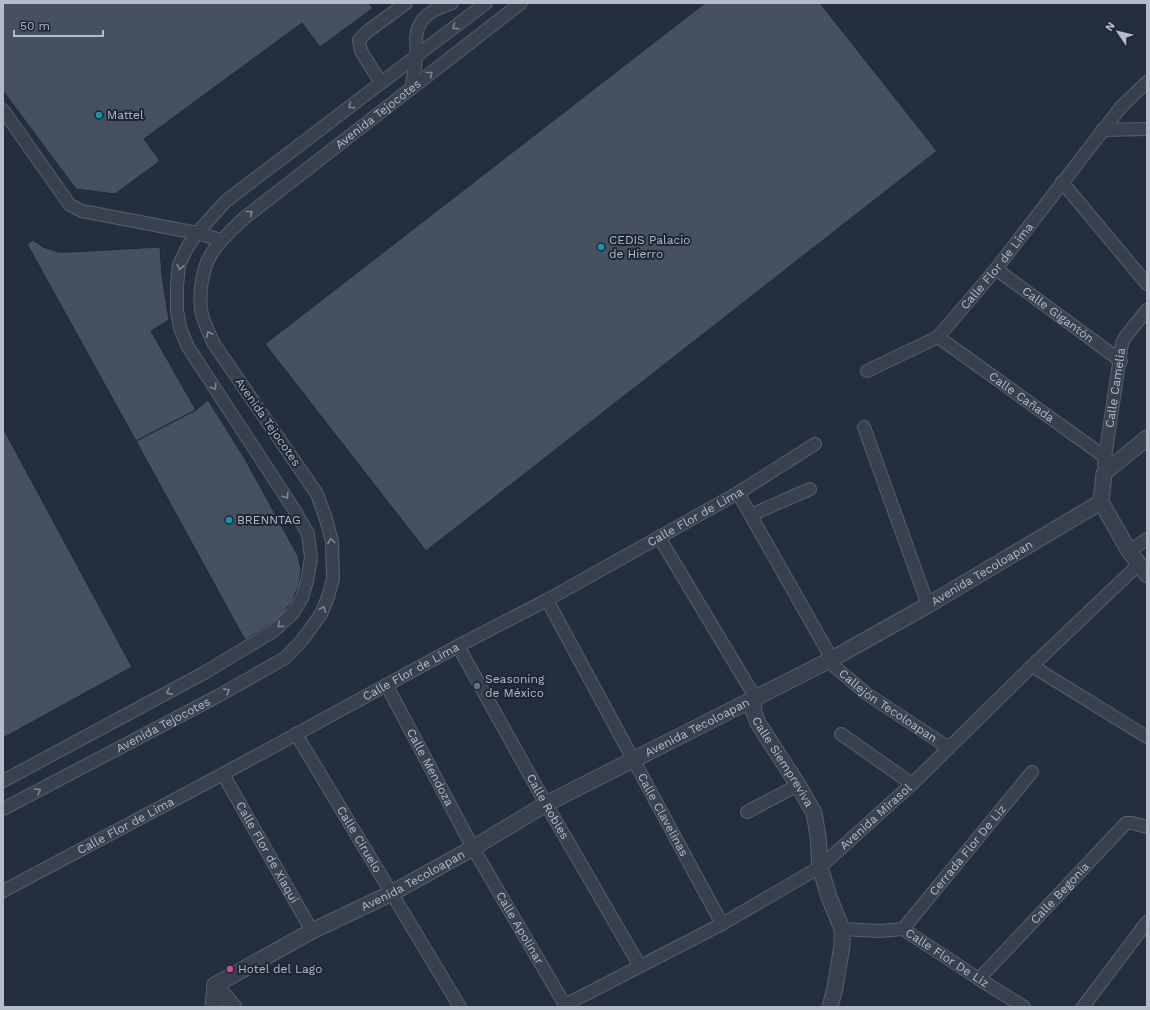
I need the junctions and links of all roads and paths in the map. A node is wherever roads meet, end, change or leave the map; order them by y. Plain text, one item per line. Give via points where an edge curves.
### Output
1 (406, 3) edge
2 (452, 3) edge
3 (486, 3) edge
4 (521, 3) edge
5 (416, 56) junction
6 (1147, 82) edge
7 (381, 83) junction
8 (411, 89) junction
9 (3, 110) edge
10 (1147, 129) edge
11 (1102, 130) junction
12 (1062, 182) junction
13 (197, 233) junction
14 (221, 240) junction
15 (996, 269) junction
16 (1147, 284) edge
17 (1147, 310) edge
18 (938, 337) junction
19 (1121, 361) junction
20 (867, 371) dead end
21 (864, 427) dead end
22 (1147, 438) edge
23 (815, 444) dead end
24 (1105, 457) junction
25 (1104, 473) junction
26 (810, 490) dead end
27 (738, 493) junction
28 (1101, 502) junction
29 (751, 515) junction
30 (659, 537) junction
31 (1147, 539) edge
32 (1129, 552) junction
33 (1143, 570) edge
34 (547, 600) junction
35 (928, 605) junction
36 (458, 646) junction
37 (830, 660) junction
38 (1032, 666) junction
39 (386, 686) junction
40 (755, 698) junction
41 (296, 734) junction
42 (841, 734) dead end
43 (1147, 737) edge
44 (949, 748) junction
45 (634, 760) junction
46 (1032, 772) dead end
47 (223, 774) junction
48 (3, 781) edge
49 (912, 784) junction
50 (798, 785) junction
51 (546, 804) junction
52 (3, 809) edge
53 (747, 812) dead end
54 (1147, 827) edge
55 (473, 848) junction
56 (820, 867) junction
57 (3, 891) edge
58 (392, 892) junction
59 (1147, 922) edge
60 (722, 924) junction
61 (842, 929) junction
62 (903, 929) junction
63 (312, 931) junction
64 (640, 966) junction
65 (979, 979) junction
66 (216, 985) junction
67 (565, 1006) edge
68 (213, 1007) edge
69 (234, 1007) edge
70 (460, 1007) edge
71 (830, 1007) edge
72 (1024, 1007) edge
73 (1083, 1007) edge

1 - 7 street via 359,40 361,51
2 - 5 street via 433,10 420,23 416,36
3 -> 5 street, Avenida Tejocotes
8 -> 4 street, Avenida Tejocotes
5 - 7 street, Avenida Tejocotes
5 - 8 street
6 - 11 street, Calle Flor de Lima
7 -> 13 street, Avenida Tejocotes via 226,201
14 -> 8 street, Avenida Tejocotes via 243,219
9 - 13 street via 70,205 82,212
10 - 11 street
11 - 12 street, Calle Flor de Lima
12 - 15 street, Calle Flor de Lima
12 - 16 street
13 - 14 street
13 -> 48 street, Avenida Tejocotes via 179,265 177,310 180,328 188,347 308,534 311,558 302,598 293,612 272,632 204,672
52 -> 14 street, Avenida Tejocotes via 285,658 321,614 328,597 333,579 332,541 317,494 214,344 206,327 201,310 204,271 211,254
15 - 18 street, Calle Flor de Lima
15 - 19 street, Calle Gigantón
17 - 19 street, Calle Camelia via 1122,343
18 - 20 street, Calle Flor de Lima
18 - 24 street, Calle Cañada
19 - 24 street, Calle Camelia
21 - 35 street
22 - 25 street
23 - 27 street, Calle Flor de Lima
24 - 25 street, Calle Camelia
25 - 28 street
26 - 29 street
27 - 29 street
27 - 30 street, Calle Flor de Lima
28 - 32 street
28 - 35 street, Avenida Tecoloapan
29 - 37 street
30 - 34 street, Calle Flor de Lima
30 - 40 street, Calle Siempreviva
31 - 32 street
32 - 33 street
33 - 38 street, Avenida Mirasol
34 - 36 street, Calle Flor de Lima
34 - 45 street, Calle Clavelinas
35 - 37 street, Avenida Tecoloapan
36 - 39 street, Calle Flor de Lima
36 - 51 street, Calle Robles
37 - 40 street, Avenida Tecoloapan
37 - 44 street, Callejón Tecoloapan via 868,694
38 - 43 street
38 - 44 street, Avenida Mirasol
39 - 41 street, Calle Flor de Lima
39 - 55 street, Calle Mendoza
40 - 45 street, Avenida Tecoloapan
40 - 50 street, Calle Siempreviva via 753,710 758,723
41 - 47 street, Calle Flor de Lima
41 - 58 street, Calle Ciruelo
42 - 49 street
44 - 49 street, Avenida Mirasol
45 - 51 street, Avenida Tecoloapan
45 - 60 street, Calle Clavelinas
46 - 62 street, Cerrada Flor De Liz
47 - 57 street, Calle Flor de Lima
47 - 63 street, Calle Flor de Xiaqui
49 - 56 street, Avenida Mirasol
50 - 53 street
50 - 56 street, Calle Siempreviva via 814,813
51 - 55 street, Avenida Tecoloapan
51 - 64 street, Calle Robles
54 - 65 street, Calle Begonia via 1126,823
55 - 58 street, Avenida Tecoloapan
55 - 67 street, Calle Apolinar
56 - 60 street, Avenida Mirasol
56 - 61 street, Calle Siempreviva
58 - 63 street, Avenida Tecoloapan
58 - 70 street, Calle Ciruelo
59 - 73 street
60 - 64 street, Avenida Mirasol
61 - 62 street, Calle Flor De Liz
61 - 71 street, Calle Siempreviva via 842,945
62 - 65 street, Calle Flor De Liz
63 - 66 street, Avenida Tecoloapan
64 - 67 street, Avenida Mirasol
65 - 72 street, Calle Flor De Liz
66 - 68 street
66 - 69 street

